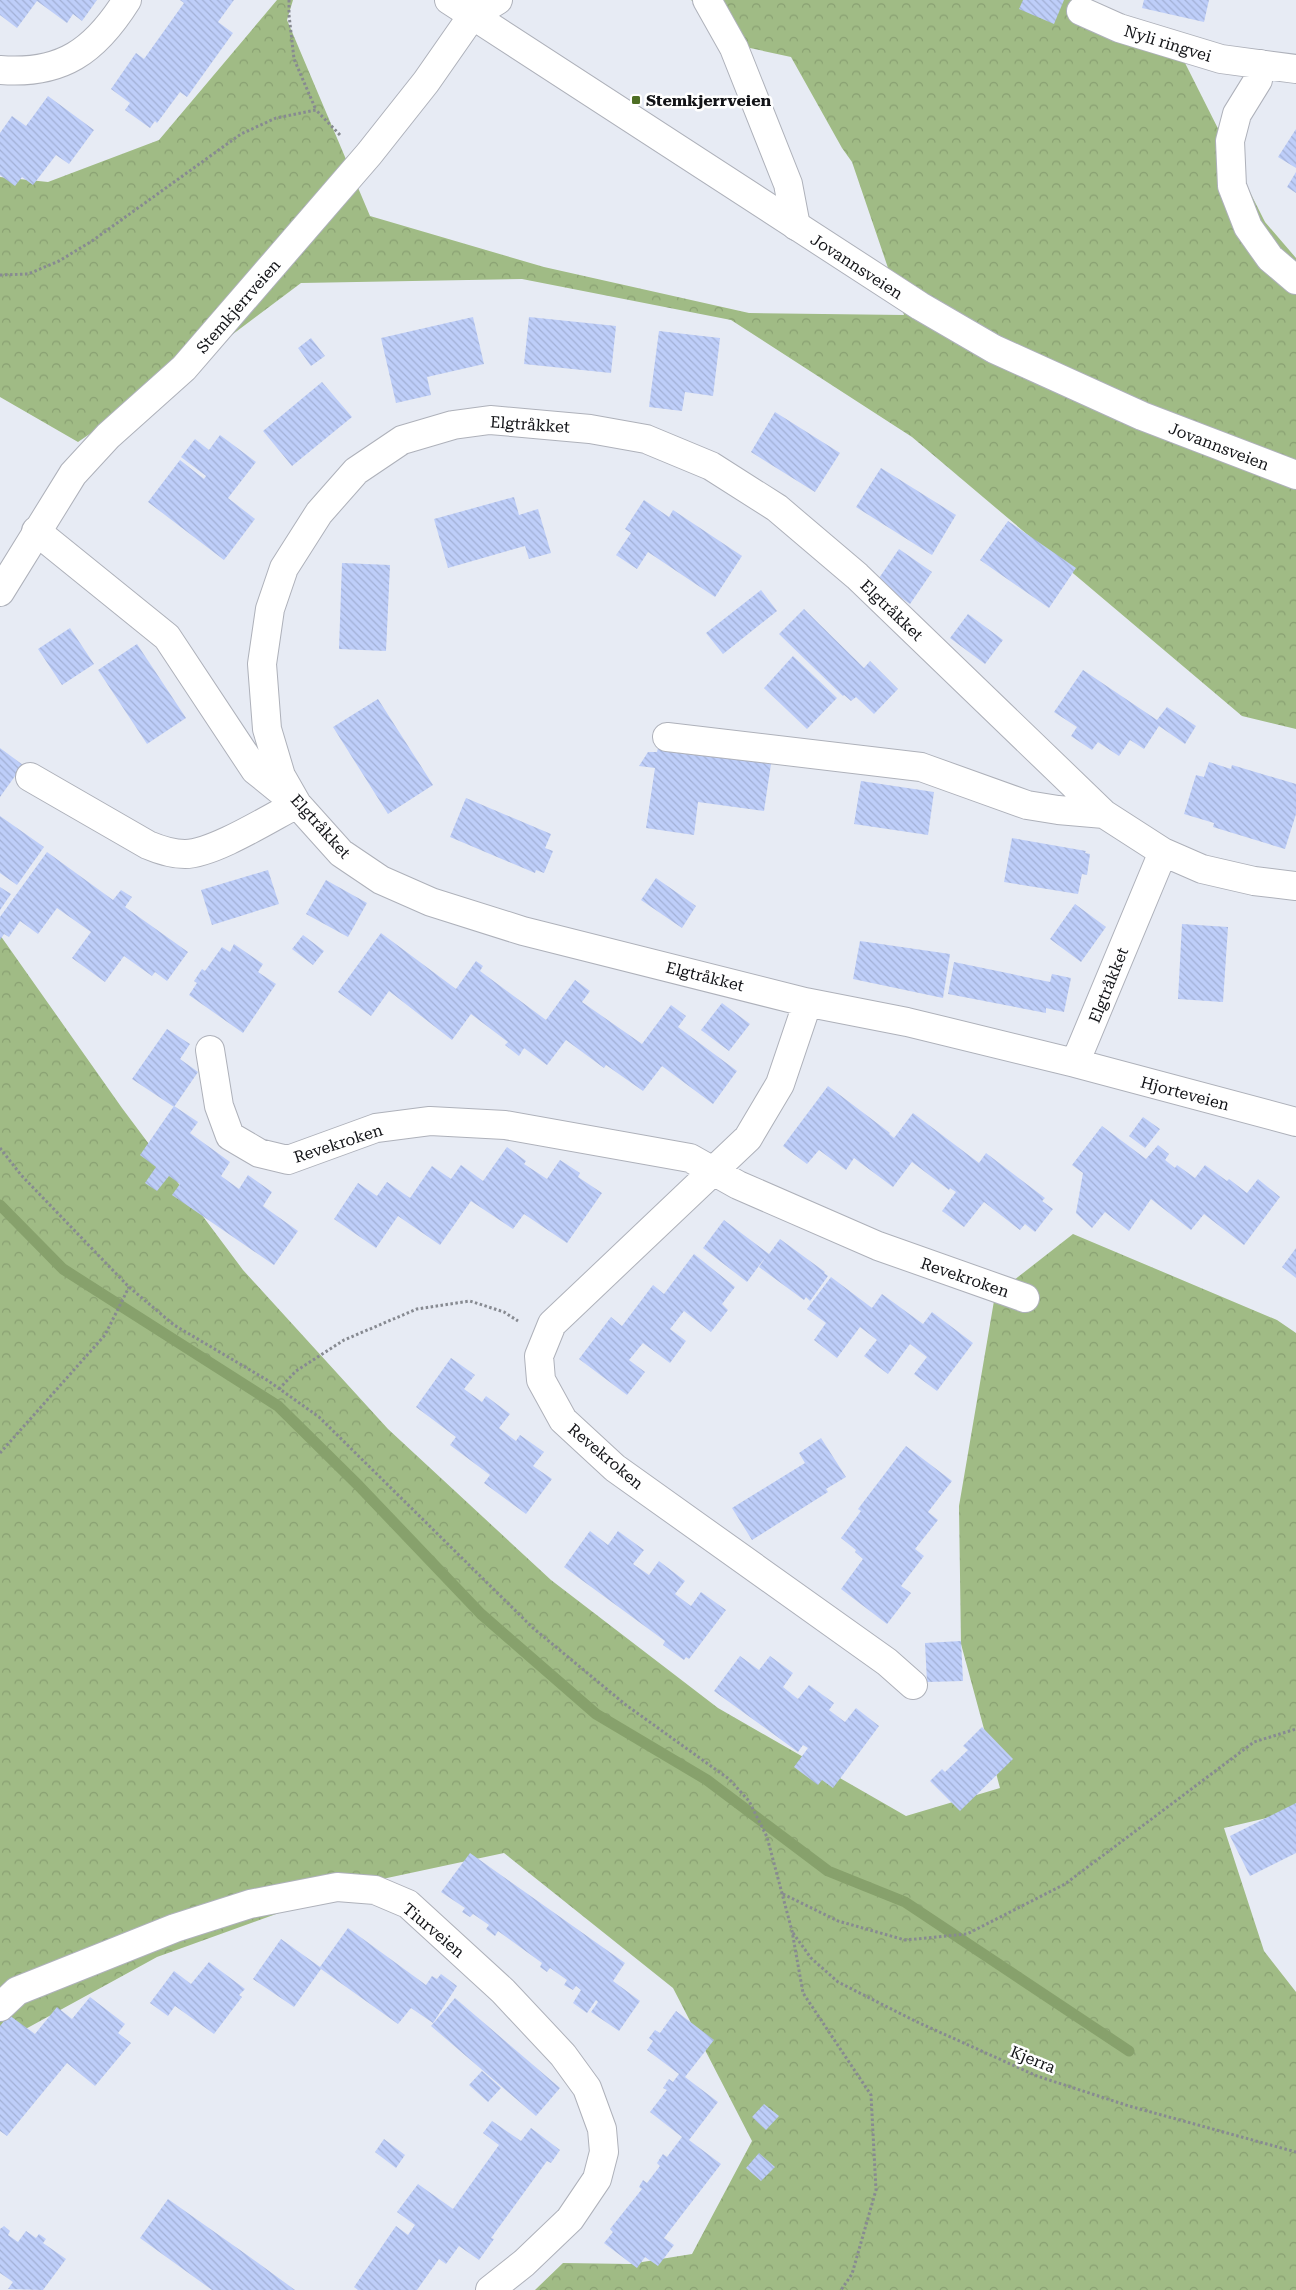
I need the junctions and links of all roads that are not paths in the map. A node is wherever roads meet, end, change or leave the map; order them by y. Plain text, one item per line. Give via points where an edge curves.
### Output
1 (127, 0) edge
2 (449, 0) edge
3 (498, 0) edge
4 (707, 0) edge
5 (1080, 11) dead end
6 (472, 16) junction
7 (1260, 64) junction
8 (0, 70) edge
9 (1296, 70) edge
10 (796, 226) junction
11 (1296, 280) edge
12 (1296, 476) edge
13 (36, 532) junction
14 (0, 592) edge
15 (667, 737) dead end
16 (30, 777) dead end
17 (297, 804) junction
18 (1104, 814) junction
19 (1163, 852) junction
20 (1296, 886) edge
21 (805, 1002) junction
22 (210, 1050) dead end
23 (1075, 1063) junction
24 (1296, 1122) edge
25 (714, 1171) junction
26 (1025, 1298) dead end
27 (913, 1685) dead end
28 (0, 2007) edge
29 (490, 2290) edge

1 - 8 street via 111,25 85,51 60,64 24,72
2 - 6 street, Jovannsveien
3 - 6 street
4 - 10 street via 734,48 788,184
5 - 7 street, Nyli ringvei via 1119,28 1212,56
6 - 10 street, Jovannsveien
6 - 13 street, Stemkjerrveien via 426,82 369,154 184,368 108,436 73,474
7 - 9 street, Nyli ringvei
7 - 11 street via 1258,80 1237,114 1230,140 1232,186 1248,227 1270,258
10 - 12 street, Jovannsveien via 920,306 994,349 1142,416
13 - 14 street, Stemkjerrveien
13 - 17 street via 167,637 255,770
15 - 18 street, Elgtråkket via 921,767 1027,805
16 - 17 street via 148,845 186,854 212,848
17 - 18 street, Elgtråkket via 281,776 267,729 262,664 270,609 284,568 319,513 356,471 402,440 452,425 490,420 590,429 646,439 711,466 777,508 857,576
17 - 21 street, Elgtråkket via 341,853 381,880 430,902 523,931
18 - 19 street, Elgtråkket
19 - 20 street, Elgtråkket via 1202,868 1254,881
19 - 23 street, Elgtråkket
21 - 23 street, Elgtråkket via 907,1022
21 - 25 street, Revekroken via 780,1084 748,1138
22 - 25 street, Revekroken via 219,1106 230,1136 259,1153 288,1160 376,1128 430,1121 534,1130 690,1158
23 - 24 street, Hjorteveien
25 - 26 street, Revekroken via 738,1185 878,1246
25 - 27 street, Revekroken via 552,1324 539,1356 541,1380 563,1420 615,1468 887,1662
28 - 29 street, Tiurveien via 17,1991 175,1928 250,1904 337,1887 374,1890 408,1904 503,1990 563,2055 587,2088 602,2129 604,2152 597,2179 570,2219

